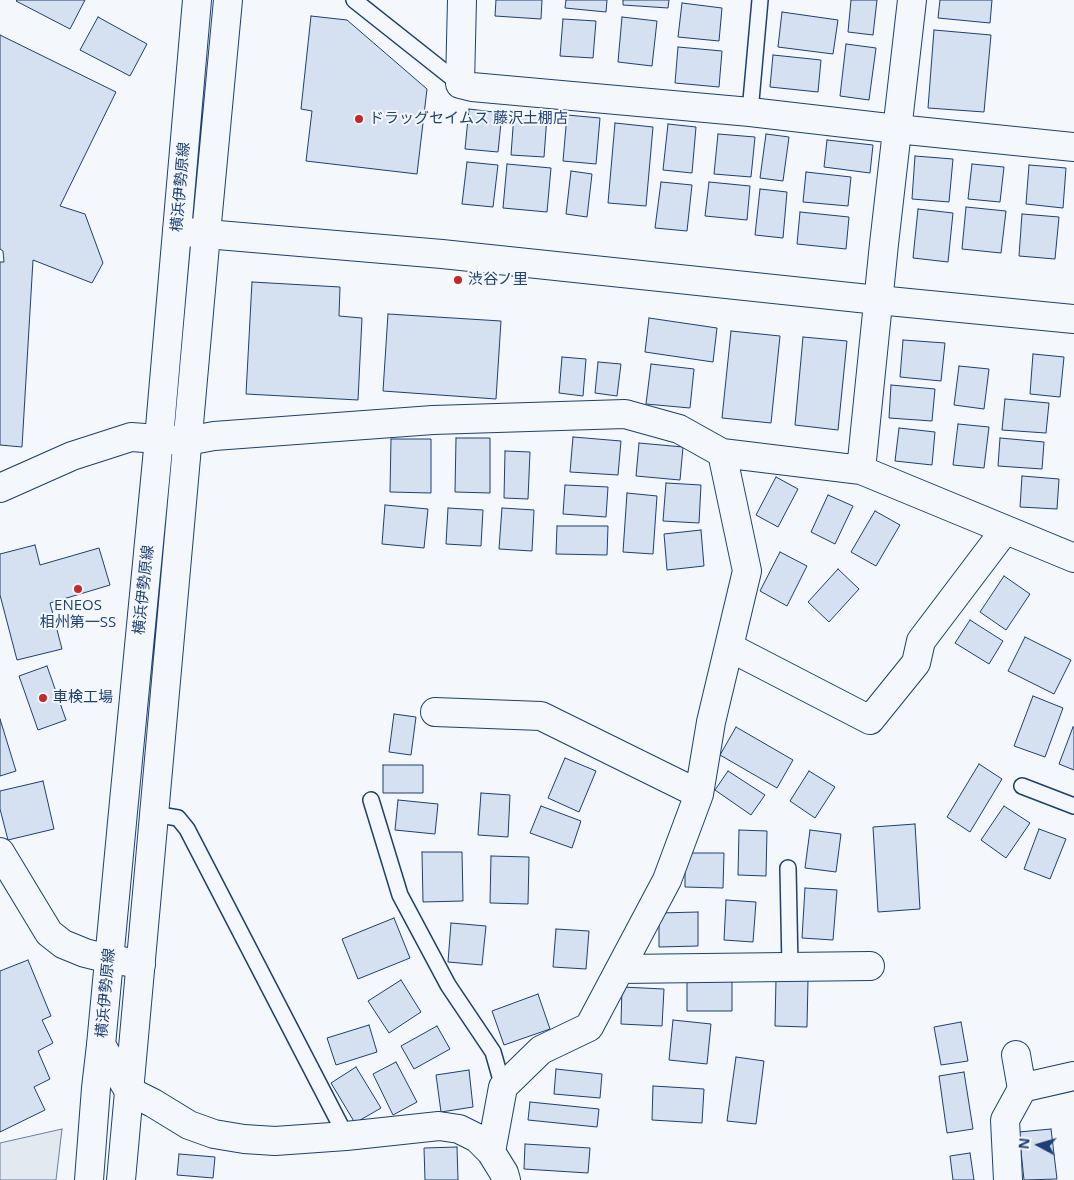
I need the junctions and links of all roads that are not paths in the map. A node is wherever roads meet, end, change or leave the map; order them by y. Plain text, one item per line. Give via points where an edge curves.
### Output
1 (197, 0) edge
2 (228, 0) edge
3 (354, 0) edge
4 (462, 0) edge
5 (760, 0) edge
6 (912, 0) edge
7 (460, 84) junction
8 (750, 112) junction
9 (897, 130) junction
10 (1074, 147) edge
11 (177, 231) junction
12 (206, 234) junction
13 (878, 300) junction
14 (1074, 320) edge
15 (159, 439) junction
16 (188, 441) junction
17 (722, 453) junction
18 (861, 470) junction
19 (0, 488) edge
20 (1006, 530) junction
21 (1074, 558) edge
22 (729, 647) junction
23 (435, 712) dead end
24 (1022, 786) dead end
25 (699, 794) junction
26 (371, 800) dead end
27 (1074, 806) edge
28 (123, 812) junction
29 (154, 814) junction
30 (0, 852) edge
31 (788, 868) dead end
32 (109, 959) junction
33 (141, 964) junction
34 (870, 966) dead end
35 (790, 967) junction
36 (621, 970) junction
37 (102, 1045) junction
38 (1016, 1055) dead end
39 (1074, 1076) edge
40 (503, 1087) junction
41 (1021, 1088) junction
42 (129, 1091) junction
43 (346, 1136) junction
44 (491, 1152) junction
45 (89, 1180) edge
46 (121, 1180) edge
47 (506, 1180) edge
48 (1008, 1180) edge

1 - 11 street, 横浜伊勢原線
2 - 12 street, 横浜伊勢原線
3 - 7 lane
4 - 7 street
5 - 8 lane
6 - 9 street
7 - 8 street
8 - 9 street
9 - 10 street
9 - 13 street
11 - 12 street
11 - 15 street, 横浜伊勢原線
12 - 13 street via 442,254
12 - 16 street, 横浜伊勢原線
13 - 14 street
13 - 18 street
15 - 16 street
15 - 19 street via 131,437 72,456
15 - 28 street, 横浜伊勢原線
16 - 17 street via 214,436 433,420 624,414 679,429
16 - 29 street, 横浜伊勢原線
17 - 18 street
17 - 22 street via 747,570
18 - 20 street
20 - 21 street
20 - 22 street via 921,641 916,663 870,720
22 - 25 street
23 - 25 street via 541,716
24 - 27 lane
25 - 36 street via 667,880
26 - 40 lane via 400,895 448,985 493,1052
28 - 29 street
28 - 32 street, 横浜伊勢原線
29 - 33 street, 横浜伊勢原線
29 - 43 lane via 178,818 187,829
30 - 32 street via 48,933 63,944
31 - 35 lane
32 - 33 street
32 - 37 street, 横浜伊勢原線
33 - 42 street, 横浜伊勢原線
34 - 35 street
35 - 36 street
36 - 40 street via 589,1027 541,1050
37 - 42 street
37 - 45 street, 横浜伊勢原線
38 - 41 street
39 - 41 street
40 - 44 street
41 - 48 street via 1005,1120
42 - 43 street via 189,1125 214,1134 275,1141
42 - 46 street, 横浜伊勢原線
43 - 44 street via 440,1126 459,1129 477,1138
44 - 47 street

